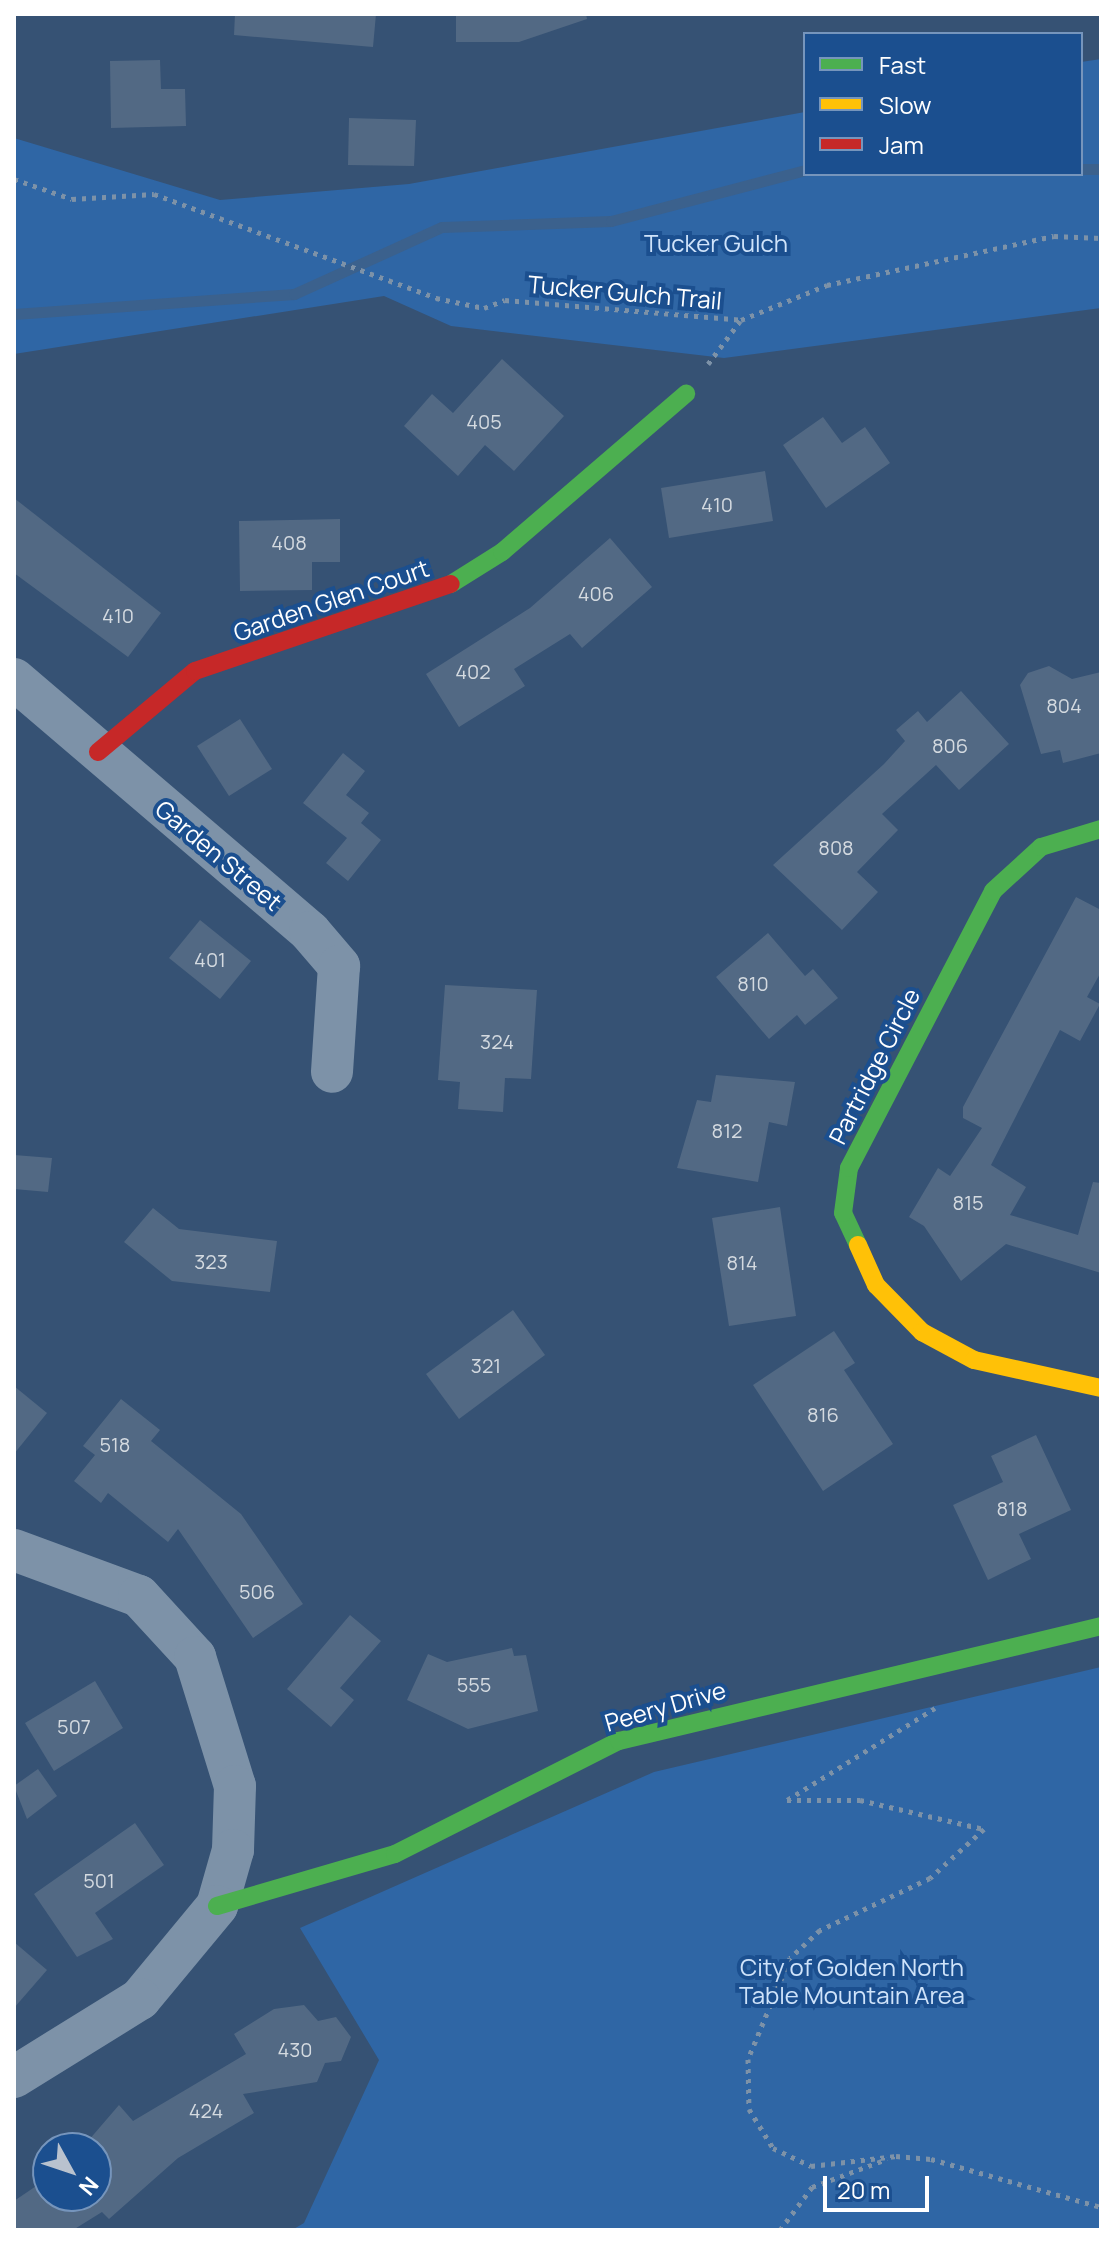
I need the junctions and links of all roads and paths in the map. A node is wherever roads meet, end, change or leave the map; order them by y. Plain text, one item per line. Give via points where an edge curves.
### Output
1 (14, 179) edge
2 (1101, 238) edge
3 (741, 320) junction
4 (686, 394) joint
5 (14, 679) edge
6 (98, 752) junction
7 (1101, 829) edge
8 (332, 1072) dead end
9 (1101, 1388) edge
10 (14, 1550) edge
11 (1101, 1626) edge
12 (957, 1656) junction
13 (217, 1906) junction
14 (14, 2077) edge
15 (896, 2156) junction
16 (1101, 2207) edge
17 (780, 2230) edge

1 - 3 path, Tucker Gulch Trail via 72,199 154,194 436,298 484,308 505,300
2 - 3 path, Tucker Gulch Trail via 1054,236 827,285
3 - 4 path
4 - 6 street, Garden Glen Court via 622,442 502,552 447,586 195,671
5 - 6 street, Garden Street
6 - 8 street, Garden Street via 310,932 339,966
7 - 9 street, Partridge Circle via 1041,847 993,891 868,1126 849,1168 843,1213 876,1285 922,1332 974,1360
10 - 13 street via 139,1596 195,1657 235,1786 233,1850
11 - 12 street, Peery Drive
12 - 13 street, Peery Drive via 619,1741 395,1854
12 - 15 path via 959,1687 787,1800 860,1800 984,1829 930,1878 820,1930 790,1958 748,2059 749,2109 773,2148 811,2166
13 - 14 street via 140,1999
15 - 16 path
15 - 17 path via 812,2187

